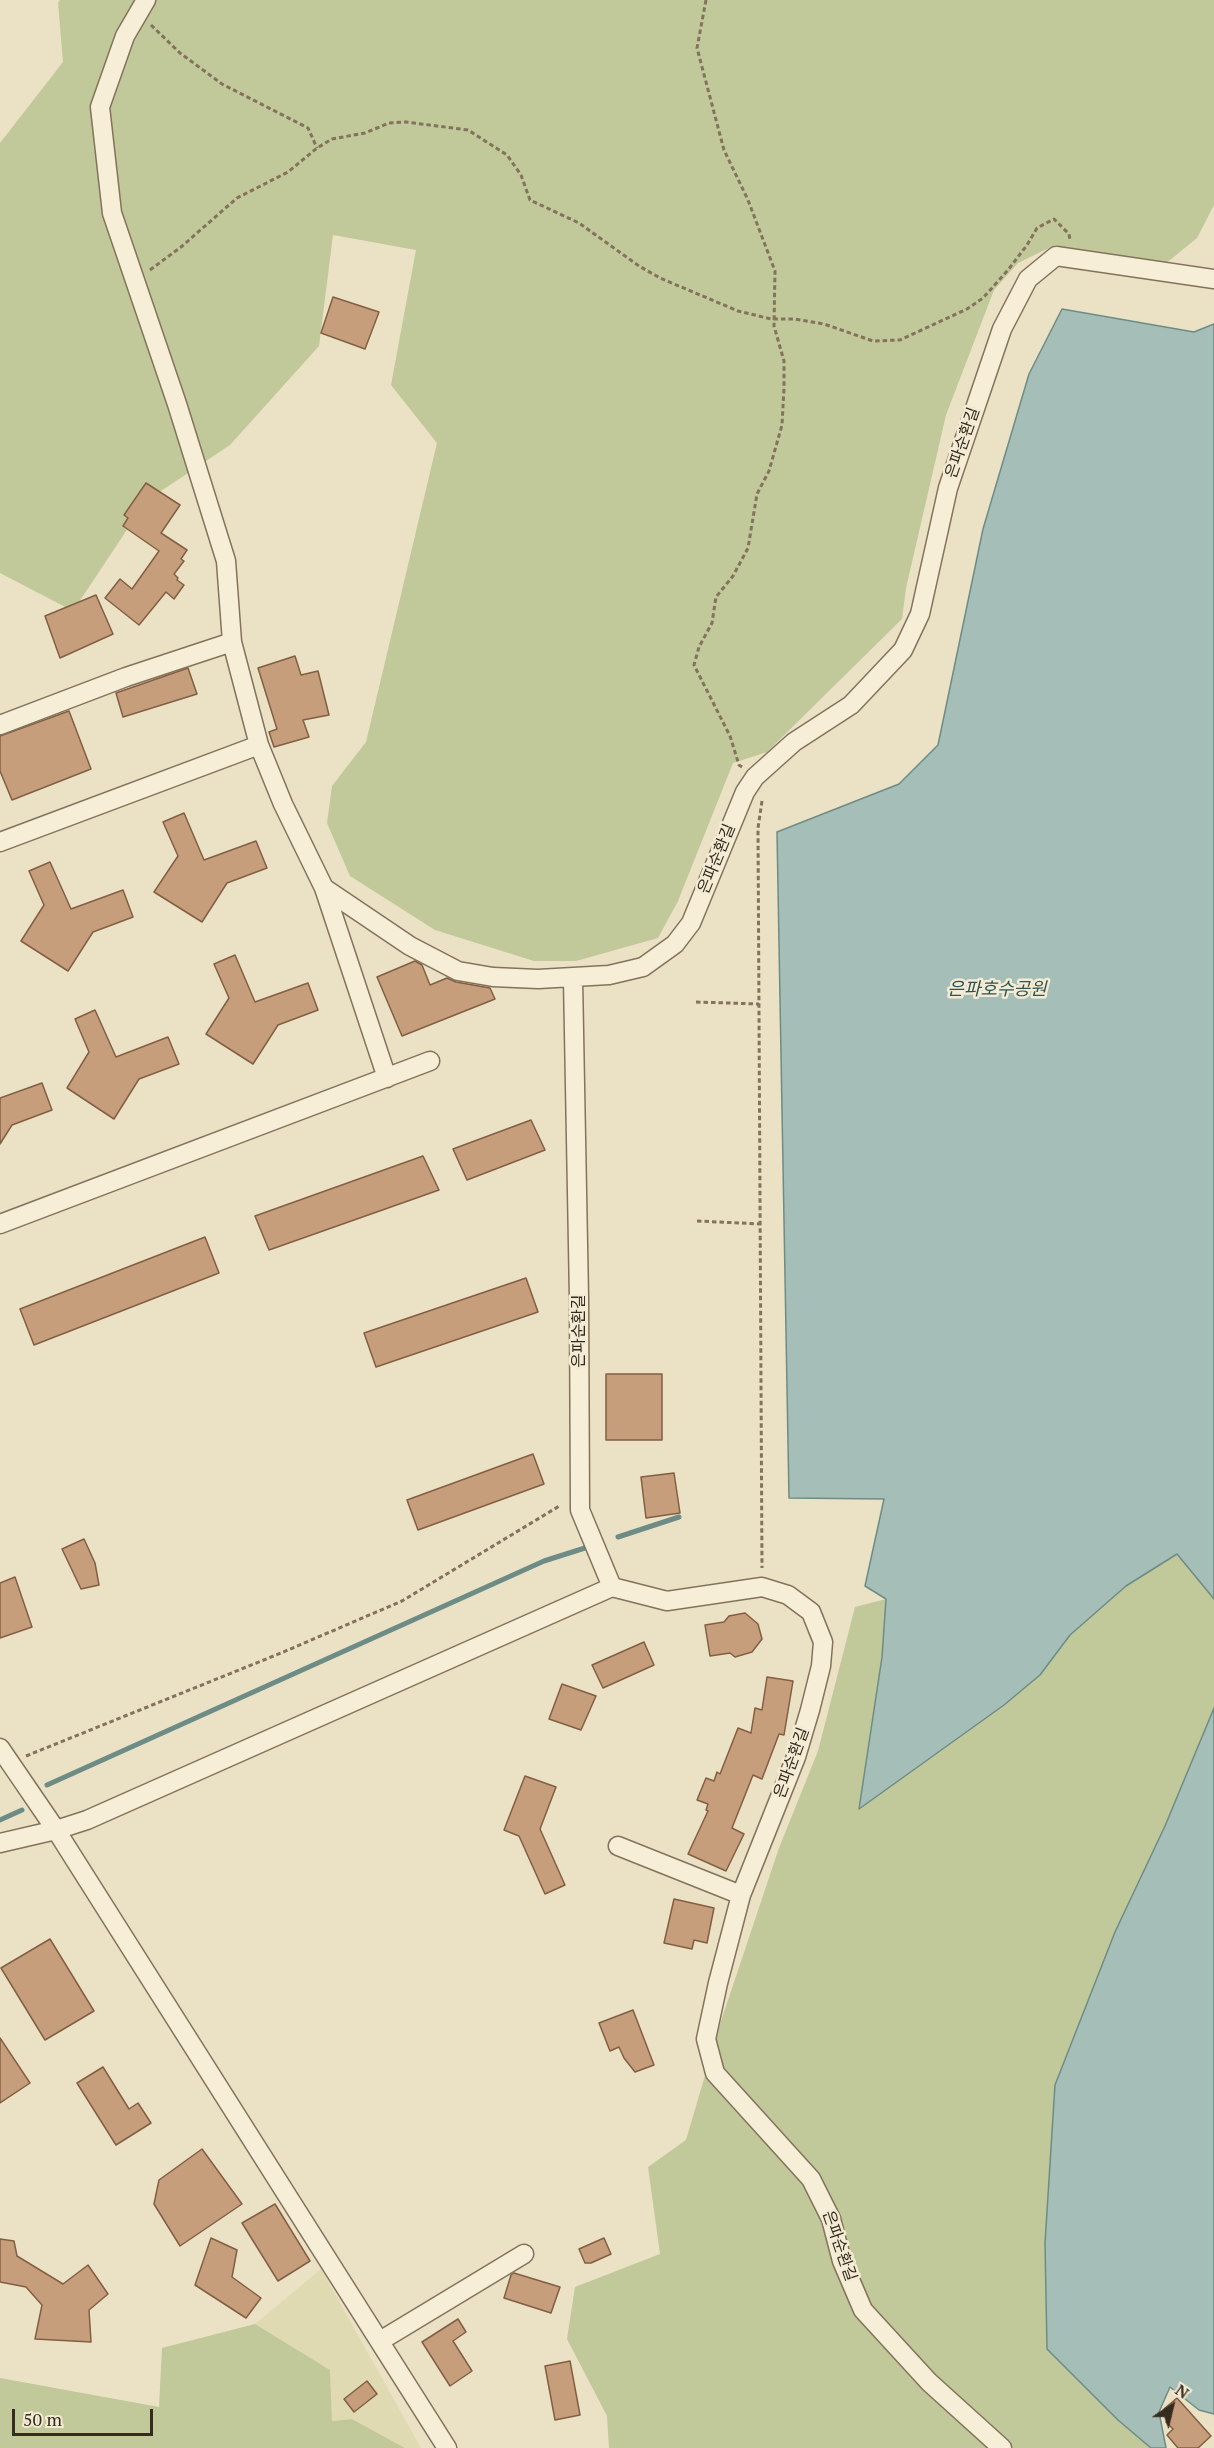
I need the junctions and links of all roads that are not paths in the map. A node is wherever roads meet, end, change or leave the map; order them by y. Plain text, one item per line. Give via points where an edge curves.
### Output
1 (142, 6) edge
2 (1214, 279) edge
3 (231, 642) junction
4 (0, 724) edge
5 (260, 745) junction
6 (0, 842) edge
7 (324, 888) junction
8 (573, 979) junction
9 (430, 1060) dead end
10 (387, 1078) junction
11 (0, 1224) edge
12 (612, 1587) junction
13 (5, 1755) edge
14 (56, 1830) junction
15 (0, 1843) edge
16 (618, 1846) dead end
17 (741, 1895) junction
18 (524, 2254) dead end
19 (380, 2341) junction
20 (447, 2448) edge
21 (1002, 2448) edge

1 - 3 street via 125,36 100,107 112,213 226,561
2 - 8 street, 은파순환길 via 1056,256 1028,279 1002,328 948,488 920,614 903,650 851,705 794,742 759,773 745,792 691,923 675,944 643,967
3 - 4 street
3 - 5 street
5 - 6 street
5 - 7 street via 283,804
7 - 8 street via 410,946 458,971 493,977
7 - 10 street
8 - 12 street, 은파순환길 via 580,1510
9 - 10 street
10 - 11 street
12 - 14 street via 97,1816
12 - 17 street, 은파순환길 via 667,1601 762,1587 788,1595 811,1612 824,1642 796,1756
13 - 14 street
14 - 15 street
14 - 19 street
16 - 17 street
17 - 21 street, 은파순환길 via 706,2039 716,2073 811,2179 831,2218 842,2261 863,2310 929,2382
18 - 19 street
19 - 20 street

